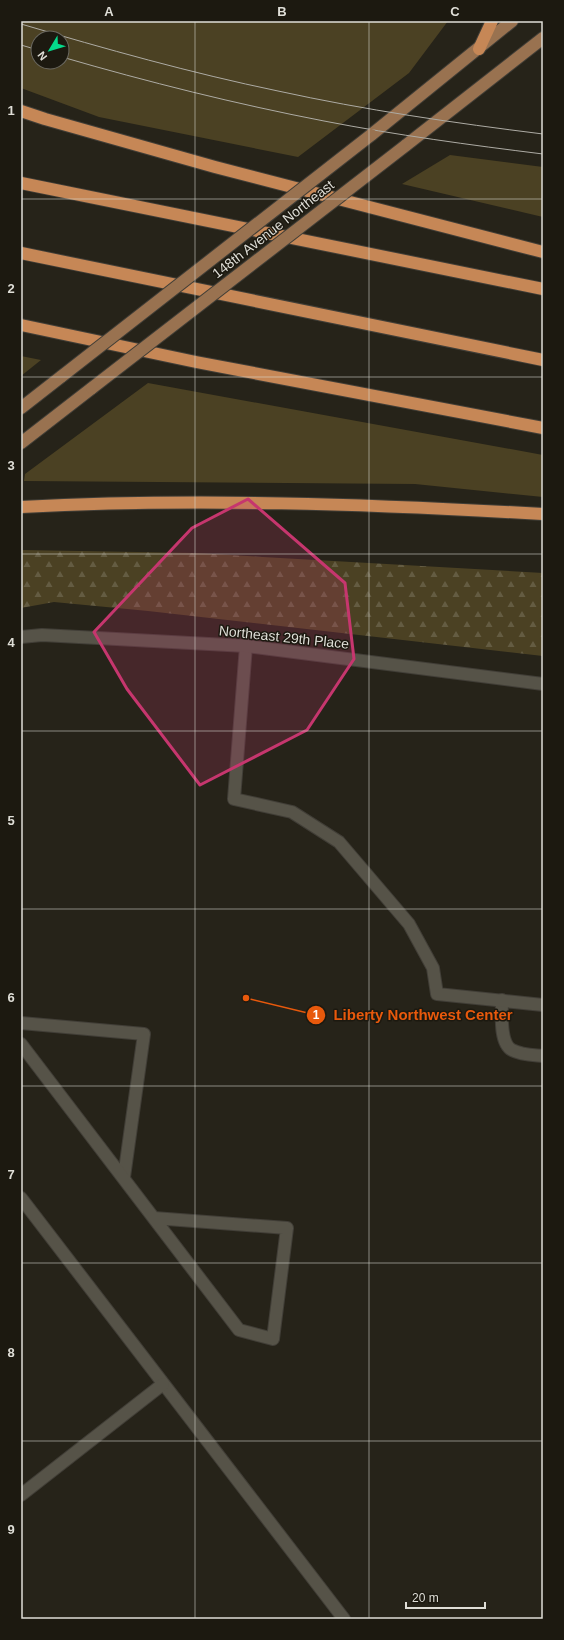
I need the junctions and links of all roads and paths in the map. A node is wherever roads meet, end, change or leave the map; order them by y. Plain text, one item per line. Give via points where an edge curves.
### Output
1 (492, 21) edge
2 (512, 21) edge
3 (543, 38) edge
4 (480, 49) junction
5 (21, 111) edge
6 (21, 183) edge
7 (543, 252) edge
8 (21, 253) edge
9 (543, 290) edge
10 (21, 325) edge
11 (543, 360) edge
12 (21, 408) edge
13 (543, 428) edge
14 (21, 443) edge
15 (21, 507) edge
16 (543, 514) edge
17 (21, 637) edge
18 (246, 646) junction
19 (543, 684) edge
20 (502, 1000) junction
21 (543, 1005) edge
22 (21, 1023) edge
23 (21, 1044) edge
24 (543, 1056) edge
25 (124, 1177) junction
26 (21, 1198) edge
27 (154, 1218) junction
28 (163, 1384) junction
29 (21, 1495) edge
30 (344, 1619) edge

1 - 4 highway
2 - 4 main road, 148th Avenue Northeast
3 - 14 main road, 148th Avenue Northeast, bridge via 496,77
4 - 12 main road, 148th Avenue Northeast, bridge
5 - 7 highway via 216,167
6 - 9 highway
8 - 11 highway
10 - 13 highway via 196,362
15 - 16 highway via 250,502
17 - 18 street, Northeast 29th Place via 42,635
18 - 19 street, Northeast 29th Place
18 - 20 street via 234,799 292,812 339,842 409,924 433,968 437,994
20 - 21 street
20 - 24 street via 504,1041 511,1050
22 - 25 street via 144,1034
23 - 25 street
25 - 27 street
26 - 28 street
27 - 27 street via 287,1228 274,1339 239,1330
28 - 29 street
28 - 30 street

